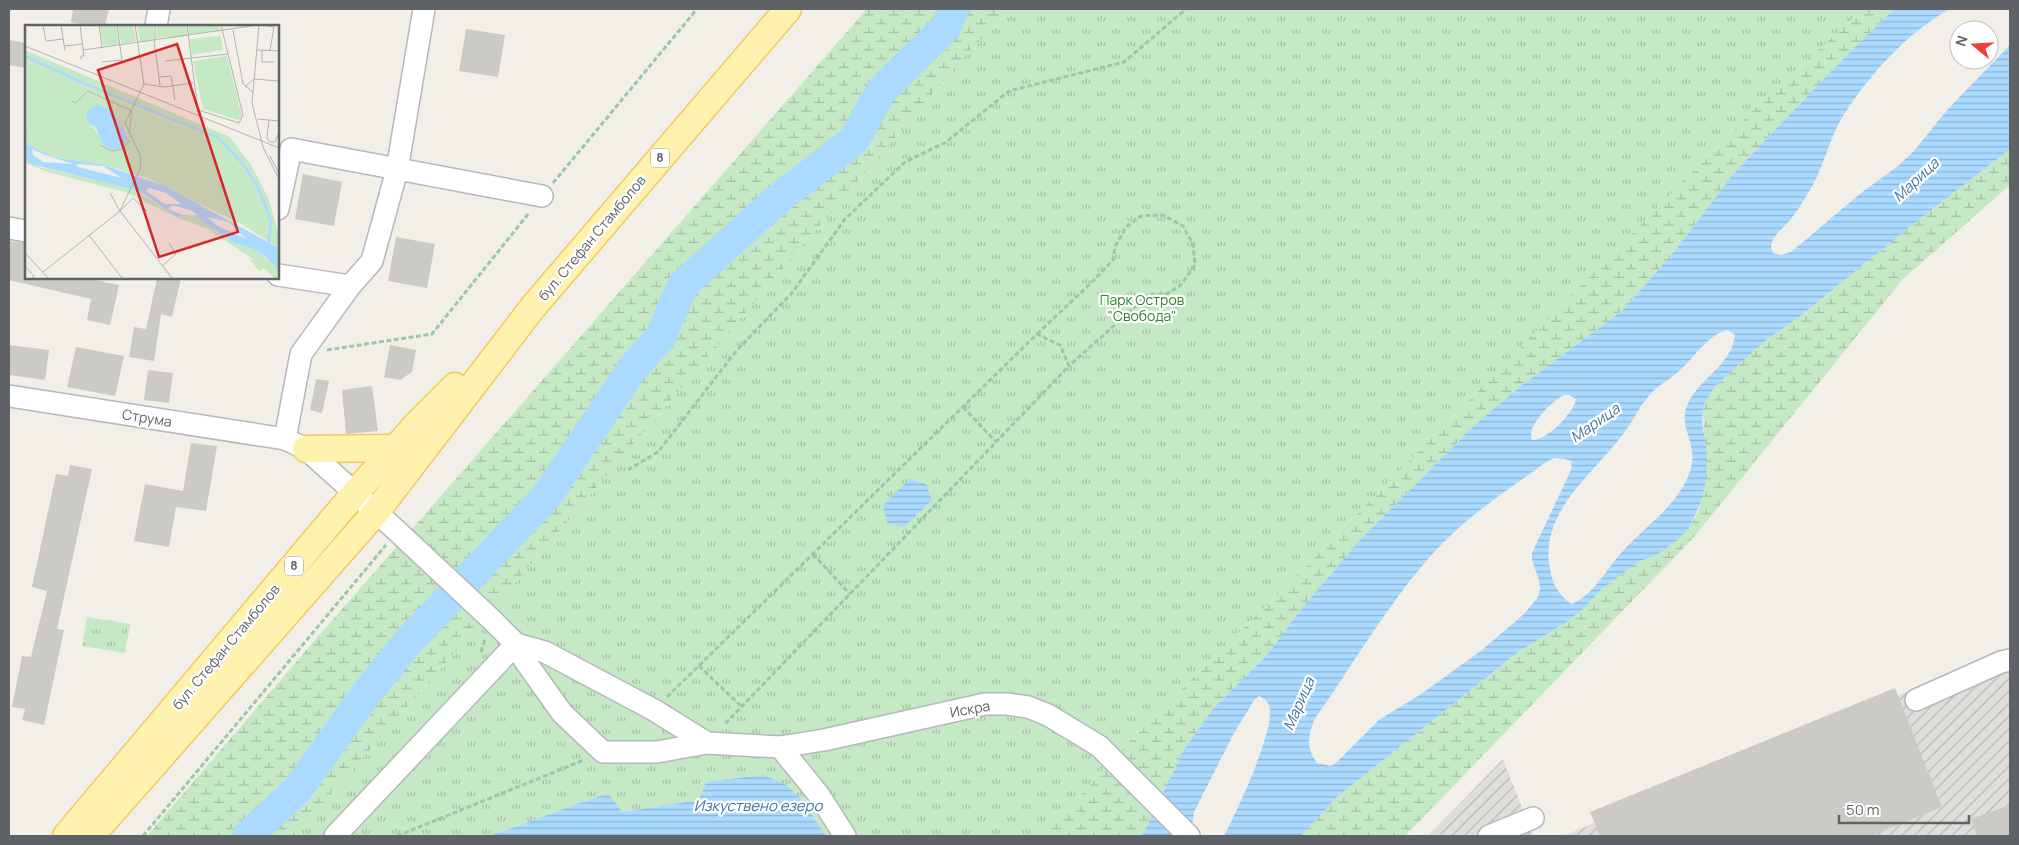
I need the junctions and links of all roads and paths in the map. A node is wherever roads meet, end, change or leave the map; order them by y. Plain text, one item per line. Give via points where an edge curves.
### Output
1 (159, 9) edge
2 (424, 9) edge
3 (788, 9) edge
4 (1186, 9) edge
5 (156, 25) edge
6 (398, 170) junction
7 (542, 196) dead end
8 (279, 204) edge
9 (9, 228) edge
10 (25, 231) edge
11 (279, 275) edge
12 (350, 286) junction
13 (533, 307) junction
14 (1037, 334) junction
15 (1069, 366) junction
16 (9, 396) edge
17 (963, 407) junction
18 (996, 442) junction
19 (296, 444) junction
20 (396, 448) junction
21 (628, 470) dead end
22 (355, 493) junction
23 (376, 512) junction
24 (397, 531) junction
25 (813, 554) junction
26 (850, 594) junction
27 (516, 644) junction
28 (2010, 660) edge
29 (699, 666) junction
30 (1916, 700) dead end
31 (742, 707) junction
32 (654, 710) junction
33 (707, 743) junction
34 (780, 747) junction
35 (603, 752) junction
36 (1533, 818) dead end
37 (66, 836) edge
38 (91, 836) edge
39 (143, 836) edge
40 (336, 836) edge
41 (397, 836) edge
42 (845, 836) edge
43 (1189, 836) edge
44 (1489, 836) edge

1 - 5 street
2 - 6 street
3 - 13 main road, бул. Стефан Стамболов / 8
4 - 21 path via 1124,62 1008,91 946,142 905,162 845,219 791,294 737,350 658,452
6 - 7 street
6 - 8 street via 291,149
6 - 12 street via 372,261
9 - 10 street
11 - 12 street
12 - 19 street via 302,354
13 - 20 main road, бул. Стефан Стамболов / 8
13 - 23 main road, бул. Стефан Стамболов / 8
14 - 15 path via 1060,345
14 - 15 path via 1113,260 1115,247 1126,227 1141,216 1163,215 1183,226 1193,244 1195,265 1181,285 1165,294 1149,294
14 - 17 path
15 - 18 path
16 - 19 street, Струма
17 - 18 path
17 - 25 path
18 - 26 path
19 - 20 main road
19 - 22 street
20 - 22 main road, бул. Стефан Стамболов / 8
22 - 23 street
22 - 37 main road, бул. Стефан Стамболов / 8
23 - 24 street
23 - 38 main road, бул. Стефан Стамболов / 8
24 - 27 street
24 - 39 path
25 - 26 path
25 - 29 path
26 - 31 path
27 - 32 street via 545,652
27 - 35 street via 562,713
27 - 40 street
28 - 30 street
29 - 31 path
29 - 32 path
31 - 33 path
32 - 33 street
33 - 34 street, Искра
33 - 35 street, Искра via 657,752
34 - 42 street via 819,794
34 - 43 street, Искра via 985,704 1028,707 1048,715 1099,746
35 - 41 path
36 - 44 street

